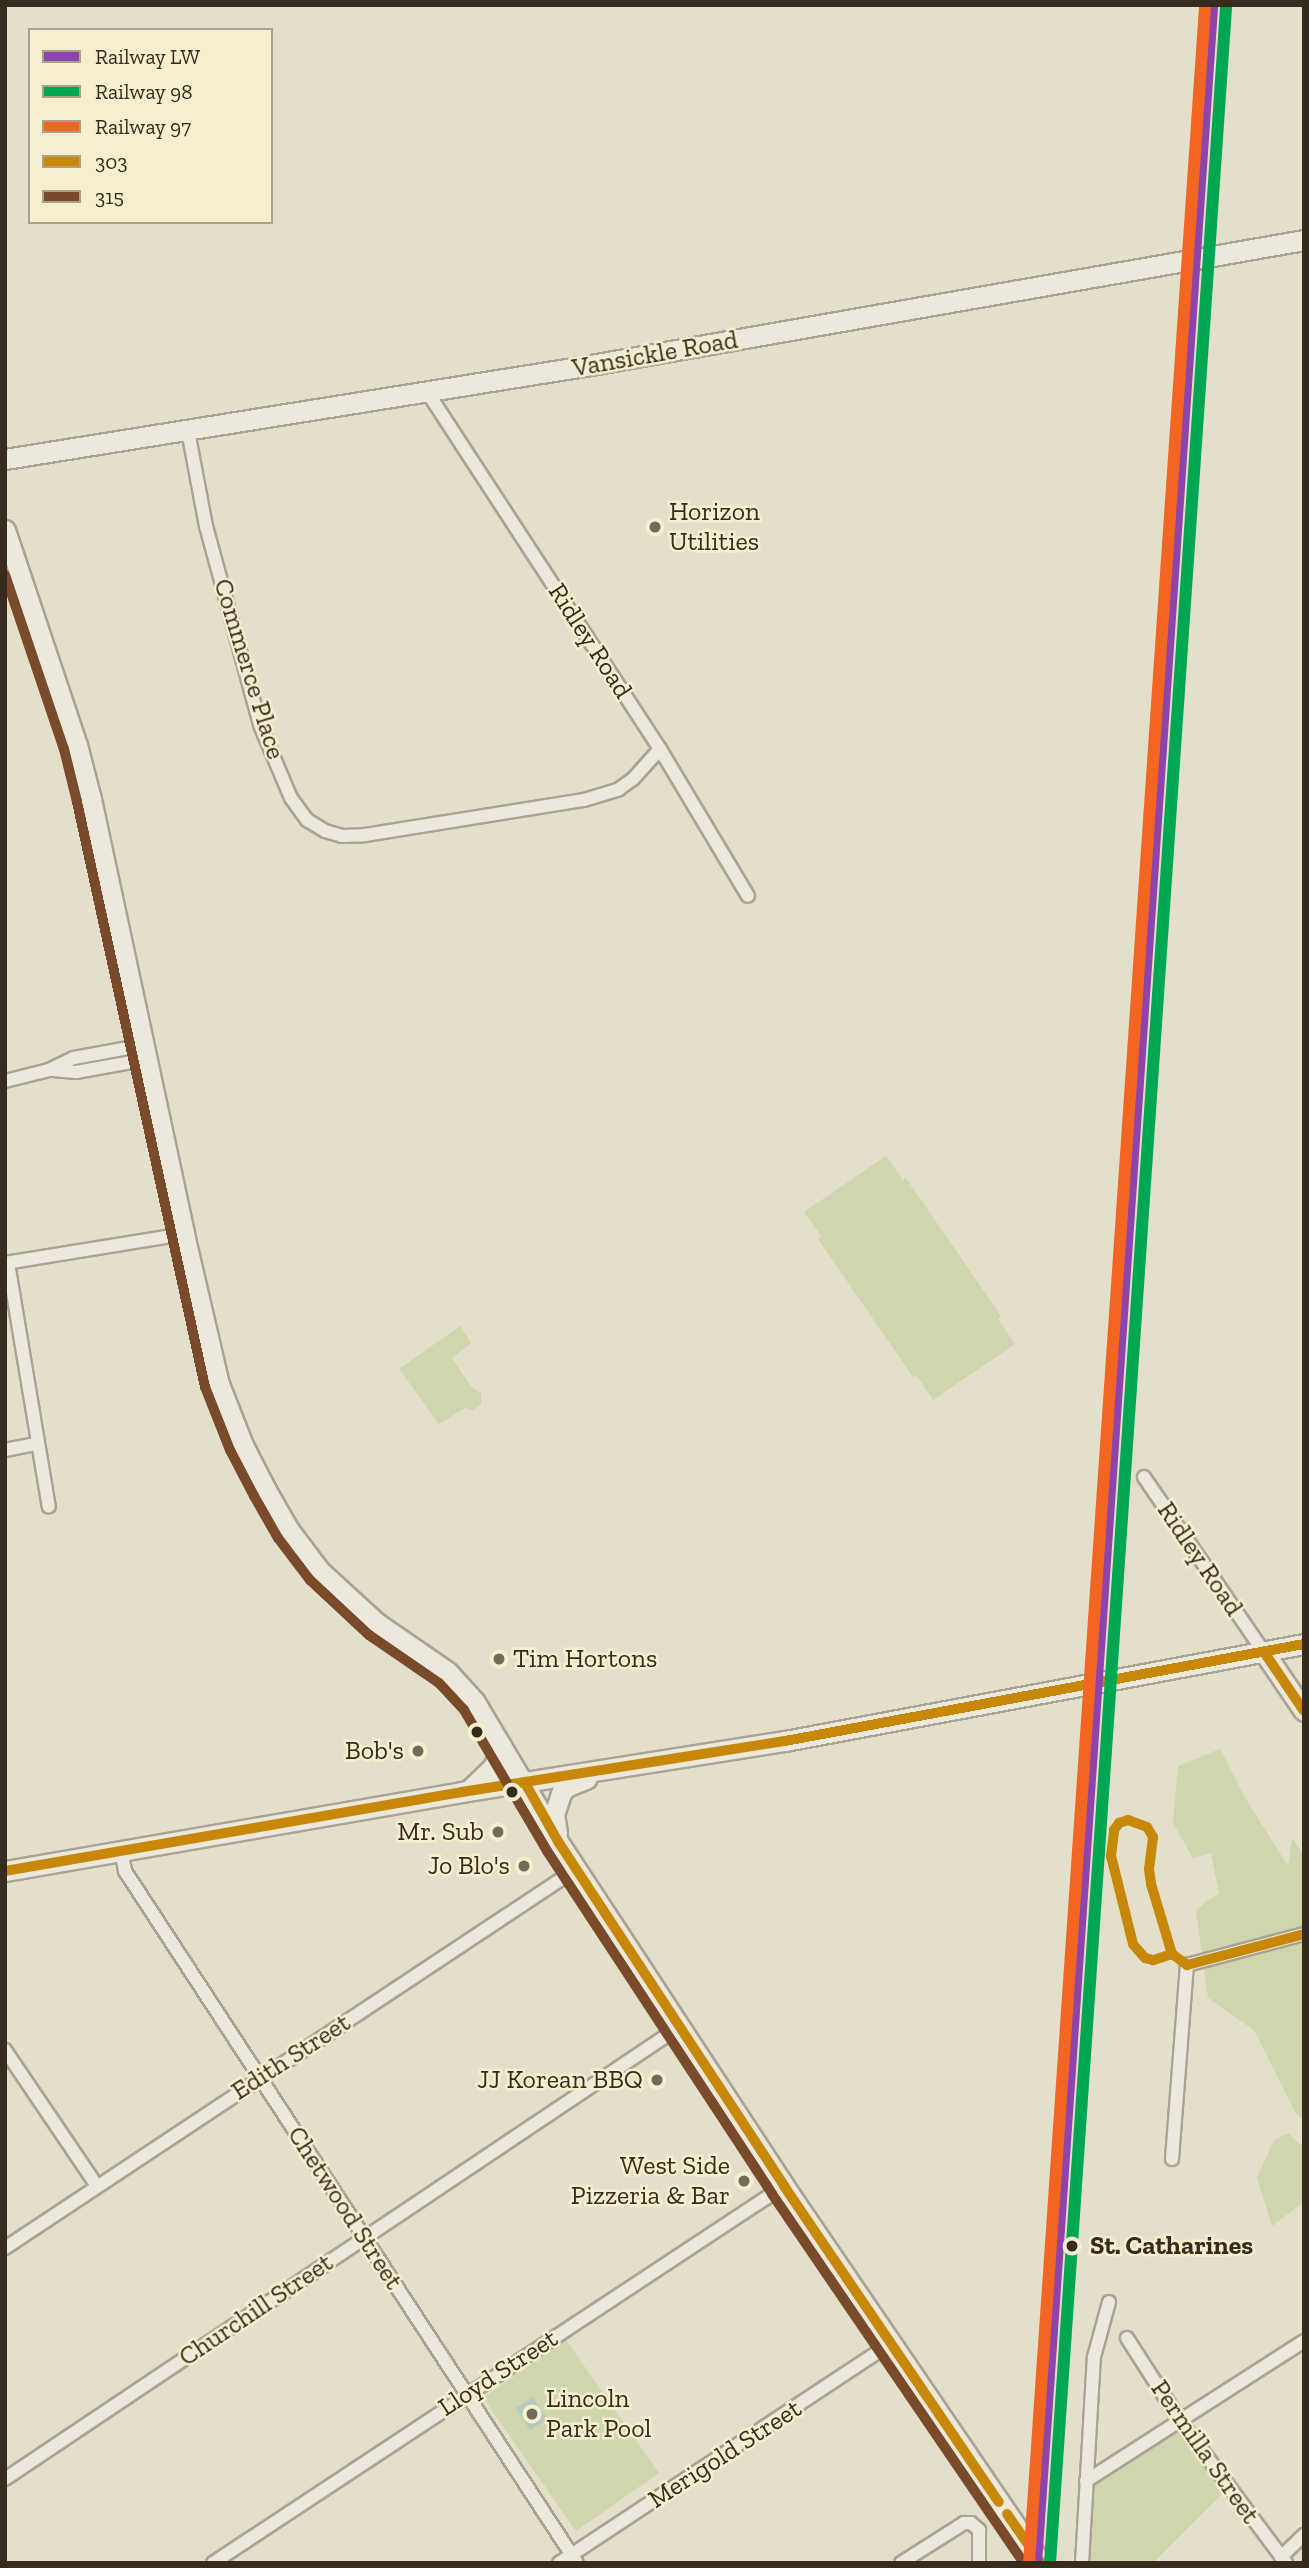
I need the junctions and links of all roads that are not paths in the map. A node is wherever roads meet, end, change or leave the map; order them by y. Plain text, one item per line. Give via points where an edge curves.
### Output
1 (1304, 240) edge
2 (426, 390) junction
3 (188, 431) junction
4 (5, 459) edge
5 (5, 530) edge
6 (660, 749) junction
7 (748, 896) dead end
8 (147, 1052) junction
9 (5, 1081) edge
10 (184, 1234) junction
11 (7, 1263) edge
12 (37, 1444) junction
13 (5, 1450) edge
14 (1144, 1477) dead end
15 (49, 1507) dead end
16 (1304, 1644) edge
17 (1264, 1652) junction
18 (1304, 1711) edge
19 (501, 1745) junction
20 (613, 1768) junction
21 (525, 1783) junction
22 (468, 1791) junction
23 (559, 1843) junction
24 (121, 1850) junction
25 (578, 1868) junction
26 (5, 1871) edge
27 (1304, 1934) edge
28 (681, 2026) junction
29 (5, 2050) edge
30 (259, 2077) junction
31 (1172, 2159) dead end
32 (97, 2186) junction
33 (785, 2186) junction
34 (365, 2236) junction
35 (5, 2248) edge
36 (1109, 2302) dead end
37 (1126, 2338) dead end
38 (1304, 2341) edge
39 (890, 2344) junction
40 (466, 2393) junction
41 (1181, 2422) junction
42 (5, 2479) edge
43 (1086, 2482) junction
44 (1304, 2535) edge
45 (574, 2559) edge
46 (1284, 2560) edge
47 (213, 2563) edge
48 (559, 2563) edge
49 (901, 2563) edge
50 (979, 2563) edge
51 (1041, 2563) edge
52 (1082, 2563) edge

1 - 2 main road, Vansickle Road
2 - 3 main road, Vansickle Road
2 - 6 street, Ridley Road
3 - 4 main road, Vansickle Road
3 - 6 street, Commerce Place via 206,526 260,725 291,798 307,820 342,836 365,835 584,800 619,789
5 - 8 main road via 77,745
6 - 7 street, Ridley Road
8 - 9 street via 74,1058
8 - 10 main road
10 - 11 street
10 - 19 main road via 219,1384 243,1444 289,1530 320,1571 377,1623 448,1672 475,1702
11 - 12 street
12 - 13 street
12 - 15 street
14 - 17 street, Ridley Road
16 - 17 main road
17 - 18 main road, Ridley Road
17 - 20 main road via 898,1721
19 - 21 main road
19 - 22 main road via 494,1766
20 - 21 main road
20 - 23 main road via 561,1793 554,1815
21 - 22 main road
21 - 23 main road
22 - 24 main road
23 - 25 main road
24 - 26 main road
24 - 30 street, Chetwood Street via 125,1871
25 - 28 main road
25 - 30 street, Edith Street
27 - 31 street via 1187,1965
28 - 33 main road
28 - 34 street, Churchill Street
29 - 32 street
30 - 32 street, Edith Street
30 - 34 street, Chetwood Street
32 - 35 street, Edith Street
33 - 39 main road
33 - 40 street, Lloyd Street
34 - 40 street, Chetwood Street
34 - 42 street, Churchill Street
36 - 43 street via 1094,2357
37 - 41 street, Permilla Street
38 - 41 street
39 - 45 street, Merigold Street
39 - 51 main road
40 - 45 street, Chetwood Street
40 - 47 street, Lloyd Street
41 - 43 street
41 - 46 street, Permilla Street
43 - 52 street
44 - 46 street
45 - 48 street, Merigold Street
49 - 50 street via 964,2523 977,2526

